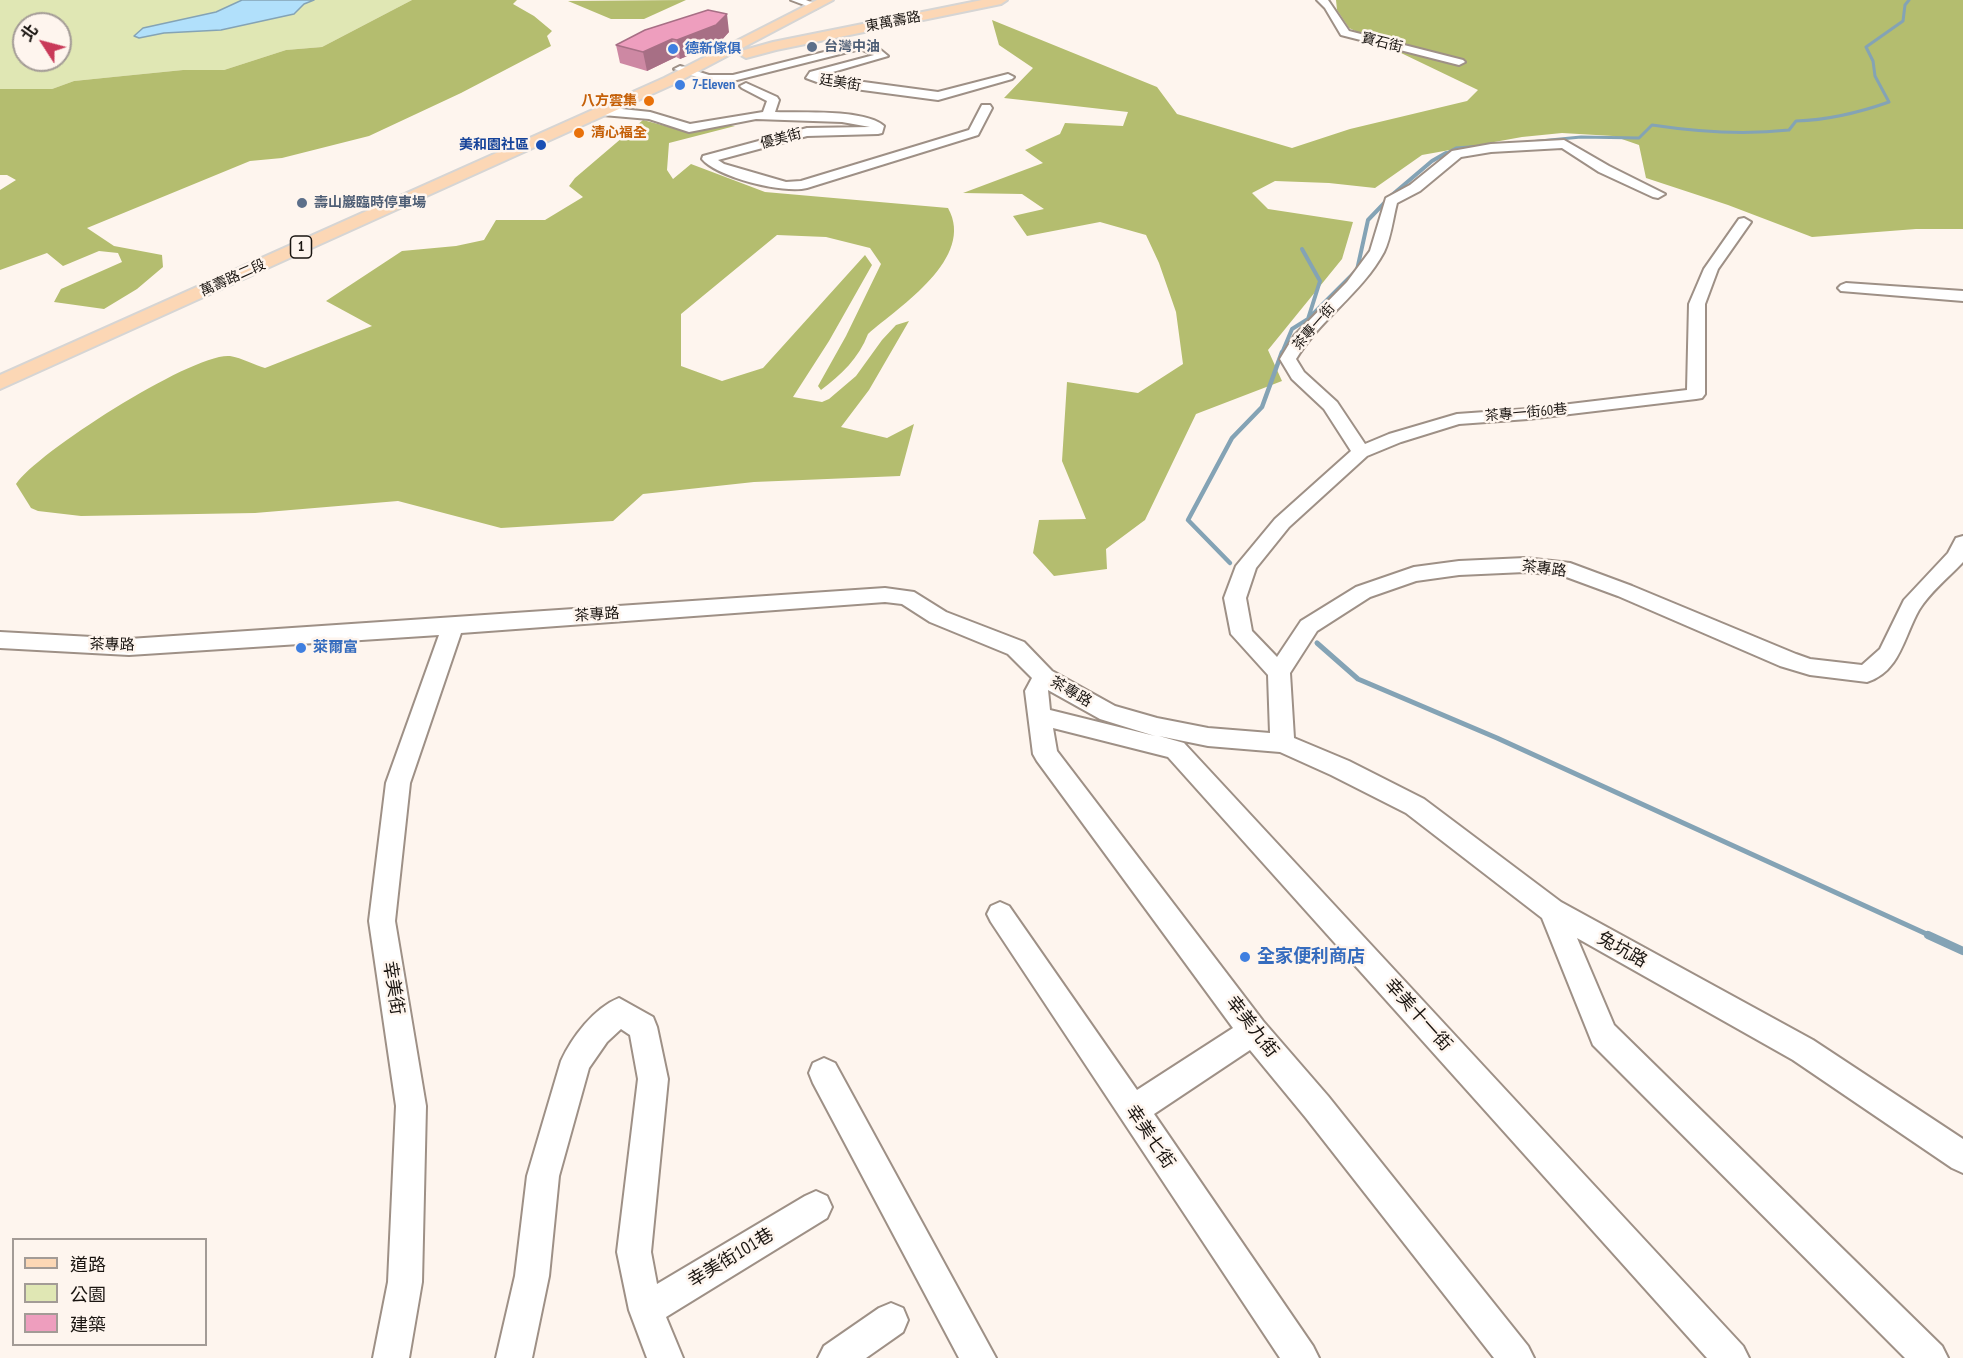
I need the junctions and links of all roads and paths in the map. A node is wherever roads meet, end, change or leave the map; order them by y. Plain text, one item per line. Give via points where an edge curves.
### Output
1 (987, 0) edge
2 (1000, 0) edge
3 (1322, 0) edge
4 (813, 2) edge
5 (741, 43) junction
6 (757, 46) junction
7 (1459, 62) dead end
8 (694, 66) junction
9 (1008, 77) dead end
10 (746, 86) dead end
11 (986, 108) dead end
12 (603, 111) junction
13 (768, 116) junction
14 (1658, 194) dead end
15 (1744, 222) dead end
16 (1846, 288) dead end
17 (1963, 296) edge
18 (0, 370) edge
19 (0, 383) edge
20 (1361, 452) junction
21 (1963, 543) edge
22 (453, 626) junction
23 (0, 640) edge
24 (1279, 672) junction
25 (1044, 677) junction
26 (1040, 716) junction
27 (1282, 743) junction
28 (1552, 910) junction
29 (1000, 914) dead end
30 (1253, 1031) junction
31 (824, 1073) dead end
32 (1132, 1112) junction
33 (1963, 1157) edge
34 (816, 1207) dead end
35 (646, 1310) junction
36 (891, 1320) dead end
37 (391, 1358) edge
38 (514, 1358) edge
39 (665, 1358) edge
40 (836, 1358) edge
41 (978, 1358) edge
42 (1301, 1358) edge
43 (1516, 1358) edge
44 (1731, 1358) edge
45 (1930, 1358) edge

1 - 6 main road, 東萬壽路 / 1
2 - 8 main road, 東萬壽路 / 1
3 - 7 street, 寶石街 via 1345,33
4 - 5 main road
4 - 8 main road via 715,49
5 - 6 main road
5 - 8 main road
6 - 8 main road, 東萬壽路 / 1
8 - 9 street, 廷美街 via 708,78 733,78 860,46 883,56 814,74 812,78 934,96
8 - 12 main road, 萬壽路二段 / 1
8 - 18 main road, 萬壽路二段 / 1
10 - 13 street via 773,100
11 - 13 street, 優美街 via 966,134 802,185 786,186 747,176 708,159 807,132 878,130 878,126 863,121 842,118
12 - 13 street, 優美街 via 650,116 694,129 756,115
12 - 19 main road, 萬壽路二段 / 1
14 - 20 street, 茶專一街 via 1604,169 1564,144 1457,154 1415,188 1391,201 1377,251 1352,285 1300,339 1288,359 1298,375 1331,406
15 - 20 street, 茶專一街60巷 via 1712,269 1697,304 1696,394 1457,419
16 - 17 street
20 - 24 street via 1282,523 1246,566 1235,598 1242,634
21 - 24 street, 茶專路 via 1957,556 1911,605 1889,654 1868,674 1810,667 1563,568 1525,564 1413,574 1363,592 1309,626
22 - 23 street, 茶專路 via 129,647
22 - 25 street, 茶專路 via 885,595 907,597 938,617 1016,648
22 - 37 street, 幸美街 via 398,783 382,921 411,1106 405,1282
24 - 27 street
25 - 26 street, 幸美九街 via 1036,691
25 - 27 street, 茶專路 via 1108,713 1158,727 1247,742
26 - 30 street, 幸美九街 via 1044,754
26 - 44 street, 幸美十一街 via 1176,750
27 - 28 street, 兔坑路 via 1415,806
28 - 33 street, 兔坑路 via 1803,1050
28 - 45 street via 1603,1035
29 - 32 street, 幸美七街
30 - 32 street
30 - 43 street, 幸美九街
31 - 41 street
32 - 42 street, 幸美七街
34 - 35 street, 幸美街101巷
35 - 38 street via 634,1252 653,1079 643,1027 619,1012 597,1032 576,1061 543,1176 532,1276
35 - 39 street
36 - 40 street

